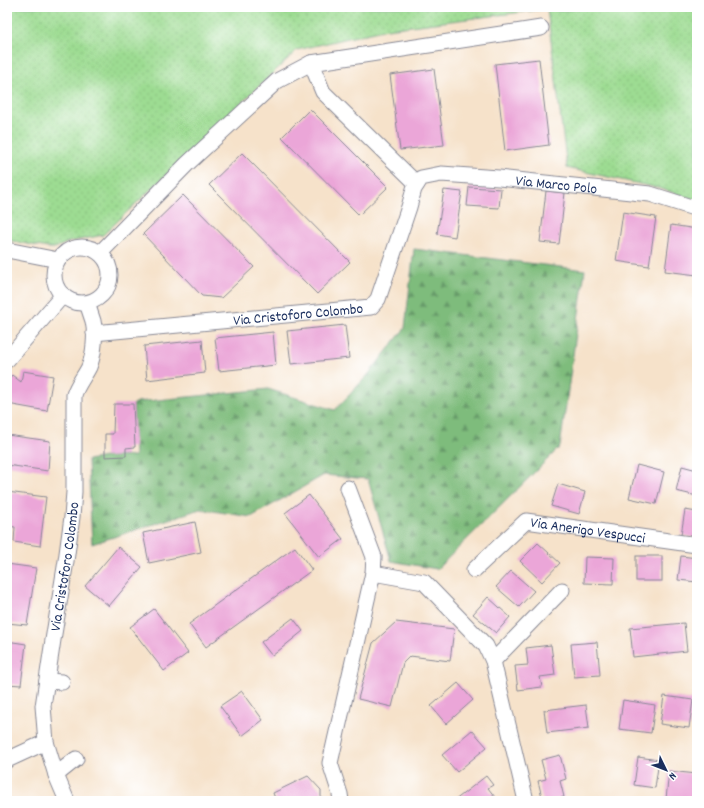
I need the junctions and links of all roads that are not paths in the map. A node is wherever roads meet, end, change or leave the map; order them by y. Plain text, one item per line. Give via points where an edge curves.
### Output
1 (541, 28) dead end
2 (311, 63) junction
3 (417, 184) junction
4 (697, 209) edge
5 (7, 250) edge
6 (100, 253) junction
7 (58, 260) junction
8 (63, 295) junction
9 (87, 303) junction
10 (94, 332) junction
11 (7, 360) edge
12 (348, 488) dead end
13 (697, 544) edge
14 (474, 570) dead end
15 (373, 572) junction
16 (562, 590) dead end
17 (493, 661) junction
18 (47, 681) junction
19 (62, 682) dead end
20 (46, 742) junction
21 (76, 759) dead end
22 (7, 760) edge
23 (56, 775) junction
24 (67, 801) edge
25 (341, 801) edge
26 (526, 801) edge

1 - 2 street
2 - 3 street via 323,92
2 - 6 street via 278,81 187,164
3 - 4 street, Via Marco Polo via 422,178 441,174 499,178 650,194
3 - 10 street, Via Cristoforo Colombo via 378,299 371,307
5 - 7 street
6 - 7 street via 93,249 77,247 67,251
6 - 9 street via 109,267 109,284 104,293
7 - 8 street via 54,279
8 - 9 street via 75,302
8 - 11 street
9 - 10 street, Via Cristoforo Colombo
10 - 18 street, Via Cristoforo Colombo via 93,356 74,395 72,517
12 - 15 street via 374,557
13 - 14 street, Via Anerigo Vespucci via 526,521
15 - 17 street via 424,582 486,646
15 - 25 street via 330,763
16 - 17 street
17 - 26 street
18 - 19 street
18 - 20 street, Via Cristoforo Colombo via 43,706
20 - 22 street
20 - 23 street, Via Cristoforo Colombo
21 - 23 street
23 - 24 street, Via Cristoforo Colombo

